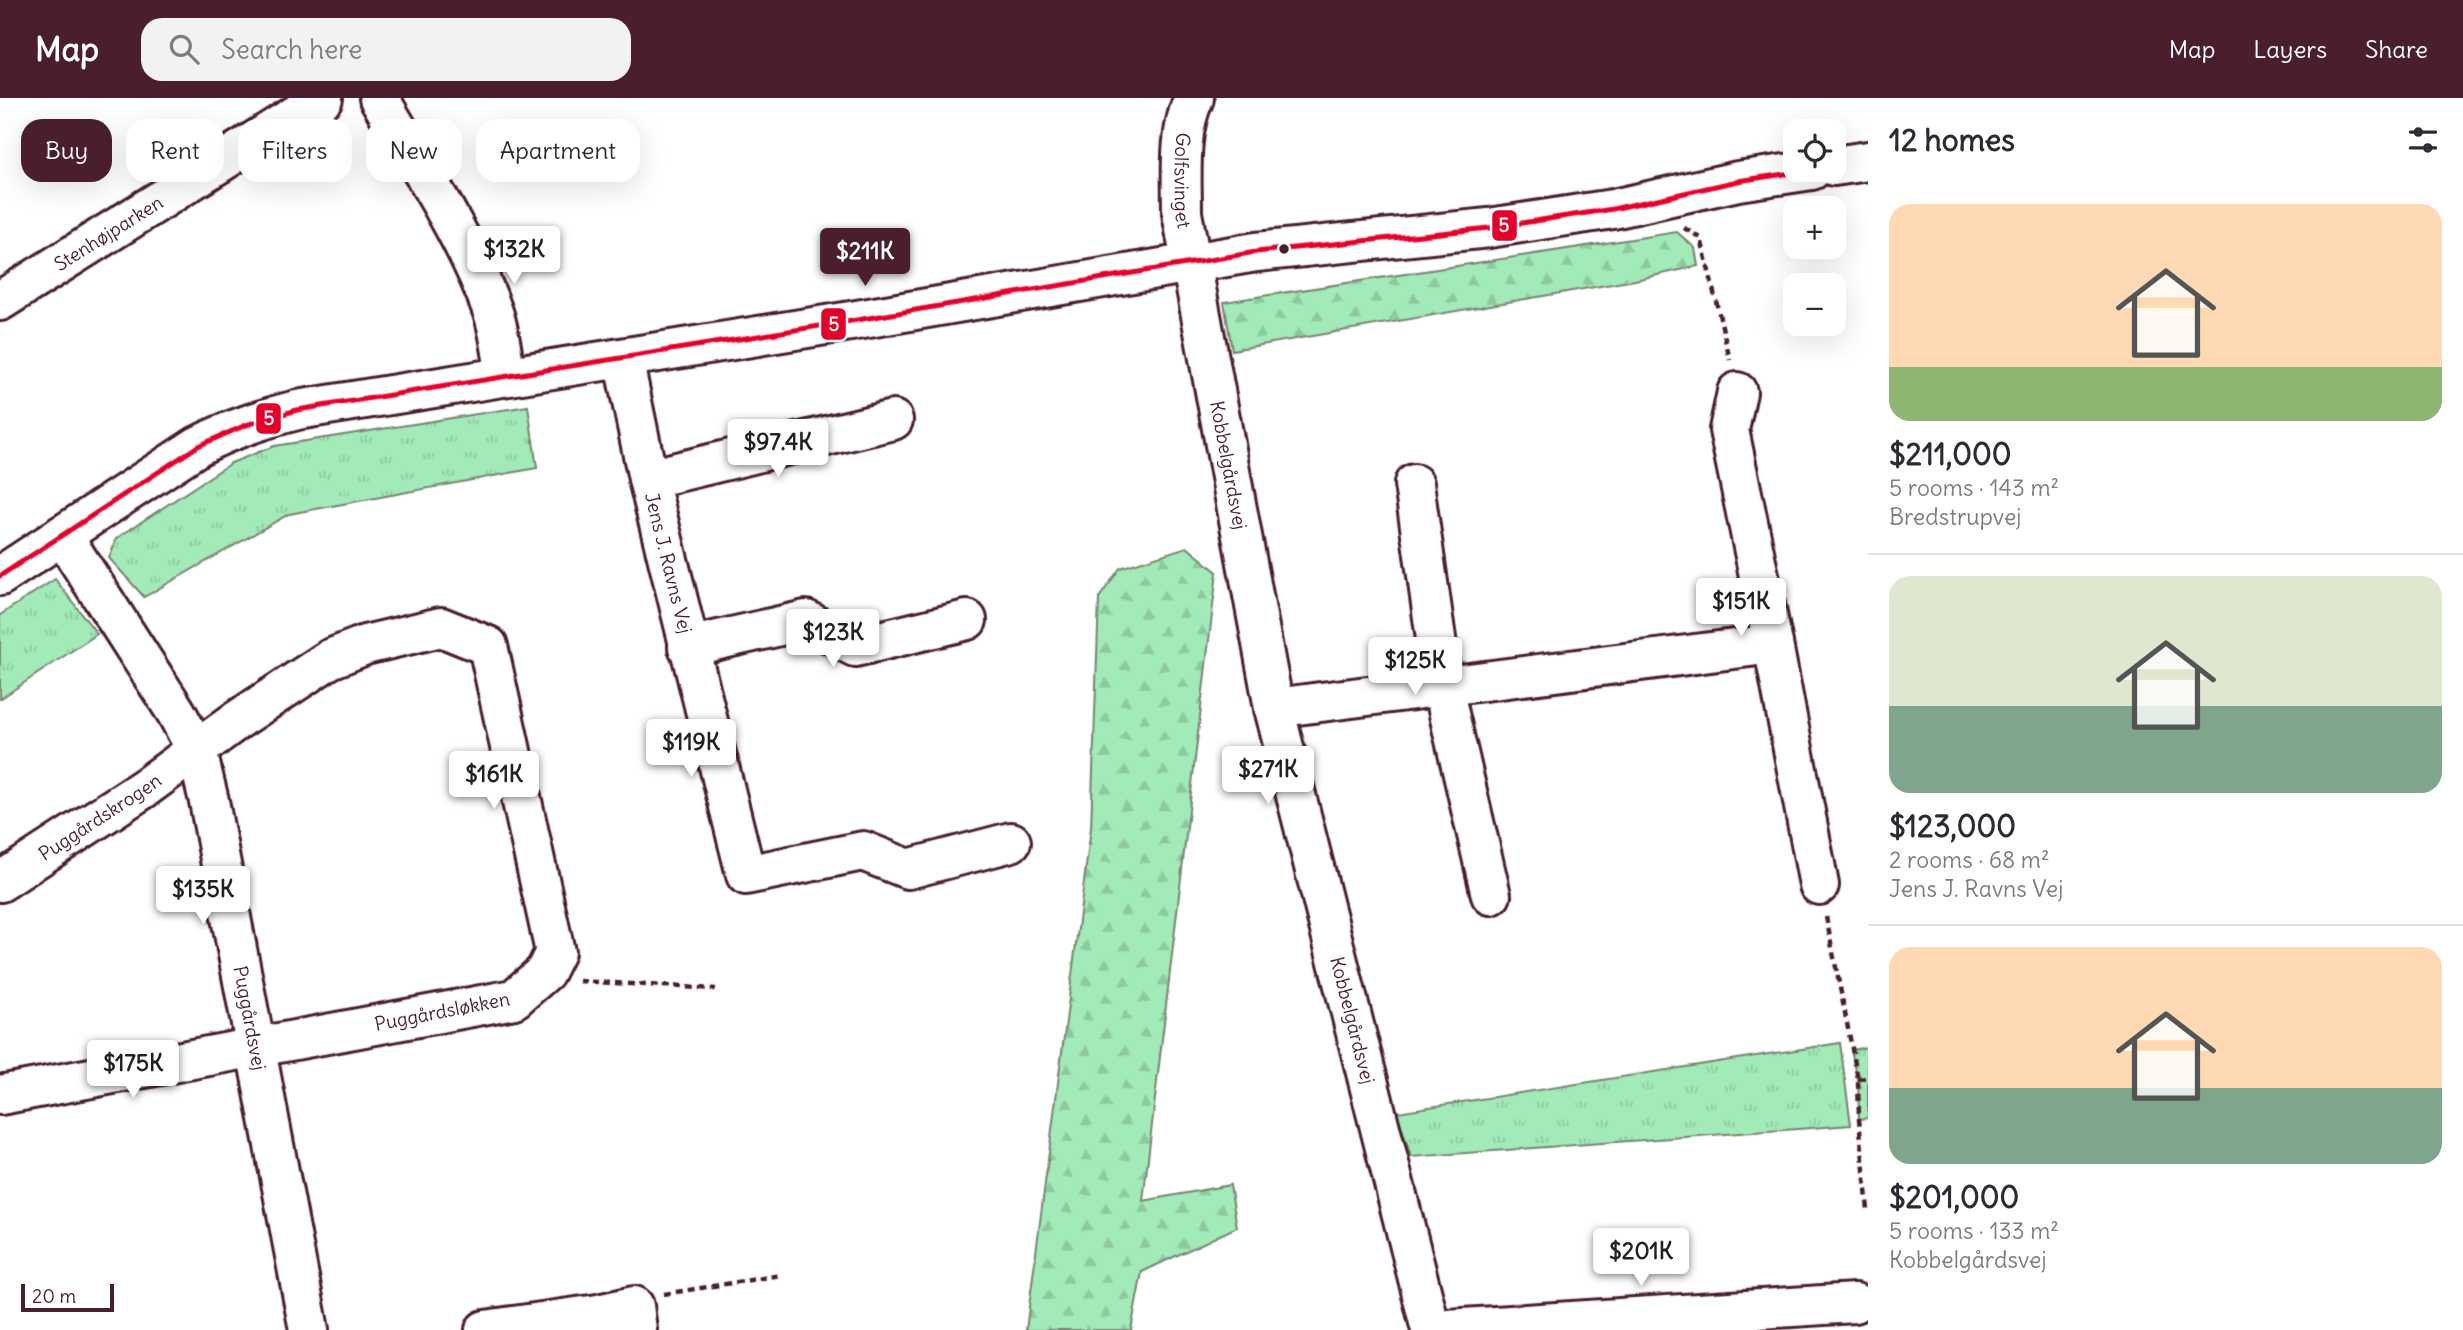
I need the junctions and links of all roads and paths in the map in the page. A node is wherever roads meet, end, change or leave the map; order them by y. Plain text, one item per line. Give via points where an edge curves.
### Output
1 (323, 98) edge
2 (379, 98) edge
3 (1194, 98) edge
4 (1868, 161) edge
5 (1846, 164) edge
6 (1783, 174) edge
7 (1664, 195) junction
8 (1190, 264) junction
9 (0, 301) edge
10 (623, 358) junction
11 (506, 376) junction
12 (1737, 392) joint
13 (894, 420) dead end
14 (648, 479) junction
15 (1414, 484) dead end
16 (62, 535) junction
17 (0, 576) edge
18 (967, 620) dead end
19 (1773, 644) junction
20 (688, 647) junction
21 (1443, 688) junction
22 (1274, 708) junction
23 (197, 751) junction
24 (1011, 842) dead end
25 (0, 881) edge
26 (1819, 885) joint
27 (1491, 894) dead end
28 (545, 972) junction
29 (716, 989) dead end
30 (256, 1046) junction
31 (1868, 1078) edge
32 (1858, 1079) junction
33 (0, 1095) edge
34 (1868, 1210) edge
35 (781, 1275) dead end
36 (1855, 1303) dead end
37 (636, 1318) edge
38 (1608, 1325) edge
39 (309, 1330) edge
40 (485, 1330) edge

1 - 9 street, Stenhøjparken
2 - 11 street via 480,281 494,314
3 - 8 street, Golfsvinget via 1187,113 1183,159 1182,213
4 - 5 street
6 - 7 street
7 - 8 street via 1613,209 1489,228 1256,252
7 - 12 path via 1670,219 1702,238
8 - 10 street
8 - 22 street, Kobbelgårdsvej
10 - 11 street
10 - 14 street, Jens J. Ravns Vej
11 - 16 street via 297,410 223,432
12 - 19 street via 1728,430
13 - 14 street, Jens J. Ravns Vej
14 - 20 street, Jens J. Ravns Vej
15 - 21 street
16 - 17 street
16 - 23 street, Puggårdsvej
18 - 20 street, Jens J. Ravns Vej via 855,647 806,620
19 - 21 street
19 - 26 street
20 - 24 street, Jens J. Ravns Vej via 747,875 863,851 908,869
21 - 22 street
21 - 27 street
22 - 38 street, Kobbelgårdsvej via 1431,1330
23 - 25 street, Puggårdskrogen
23 - 28 street via 330,659 365,645 441,627 488,646 555,952
23 - 30 street, Puggårdsvej
26 - 32 path
28 - 29 path via 559,980
28 - 30 street, Puggårdsløkken via 514,999
30 - 33 street
30 - 39 street, Puggårdsvej
31 - 32 path
32 - 34 path
35 - 37 path via 647,1297
36 - 38 street, Kobbelgårdsvej
37 - 40 street via 598,1314

